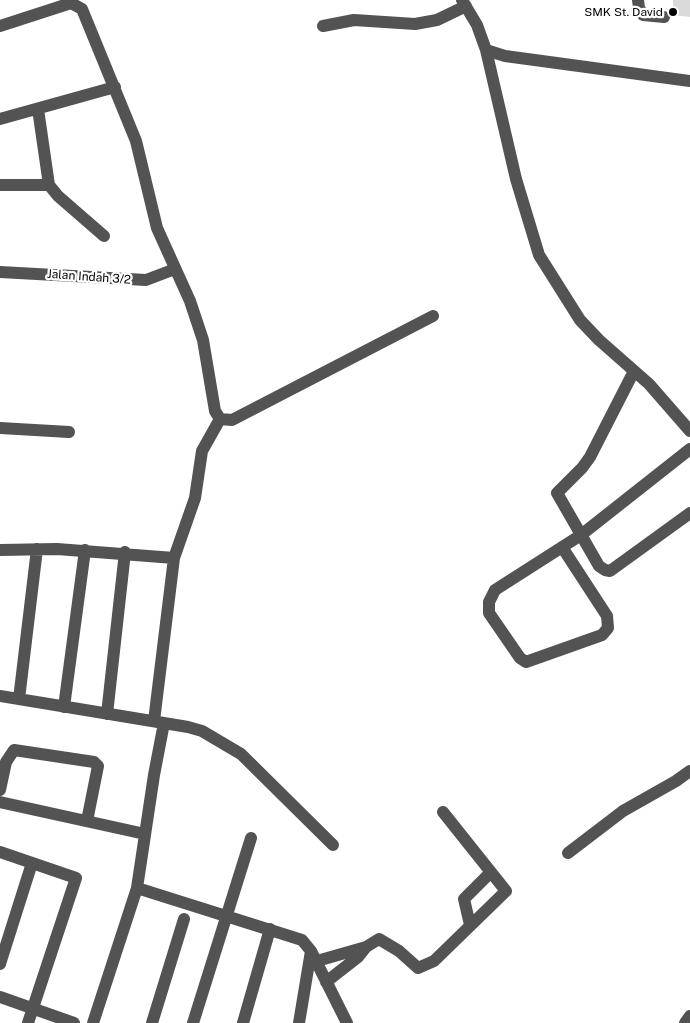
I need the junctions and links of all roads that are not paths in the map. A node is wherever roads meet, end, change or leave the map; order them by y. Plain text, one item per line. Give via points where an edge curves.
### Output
1 (638, 0) edge
2 (464, 3) edge
3 (664, 17) dead end
4 (0, 26) edge
5 (323, 26) dead end
6 (486, 50) junction
7 (690, 81) edge
8 (115, 87) junction
9 (38, 109) junction
10 (0, 119) edge
11 (0, 185) edge
12 (50, 185) junction
13 (104, 236) dead end
14 (175, 269) junction
15 (0, 272) edge
16 (433, 316) dead end
17 (634, 371) junction
18 (220, 419) junction
19 (0, 428) edge
20 (690, 431) edge
21 (69, 432) dead end
22 (690, 449) edge
23 (690, 513) edge
24 (581, 535) junction
25 (562, 547) junction
26 (37, 549) junction
27 (0, 550) edge
28 (85, 550) junction
29 (125, 552) junction
30 (174, 558) junction
31 (0, 696) edge
32 (19, 699) junction
33 (64, 706) junction
34 (107, 714) junction
35 (159, 722) junction
36 (690, 771) edge
37 (0, 790) edge
38 (0, 802) edge
39 (443, 812) dead end
40 (87, 821) junction
41 (145, 834) junction
42 (251, 838) dead end
43 (333, 845) dead end
44 (0, 852) edge
45 (568, 853) dead end
46 (32, 863) junction
47 (491, 872) junction
48 (137, 888) junction
49 (226, 915) junction
50 (184, 919) dead end
51 (470, 926) junction
52 (270, 929) junction
53 (366, 947) junction
54 (314, 956) junction
55 (0, 964) edge
56 (326, 982) junction
57 (0, 997) edge
58 (33, 1008) junction
59 (690, 1016) edge
60 (28, 1023) edge
61 (74, 1023) edge
62 (93, 1023) edge
63 (152, 1023) edge
64 (193, 1023) edge
65 (243, 1023) edge
66 (299, 1023) edge
67 (347, 1023) edge
68 (685, 1023) edge

1 - 3 street via 643,15
2 - 5 street via 438,20 415,24 354,20
2 - 6 street
4 - 8 street via 70,2 76,4 82,9
6 - 7 street via 505,56
6 - 17 street via 516,179 539,255 580,320
8 - 9 street
8 - 14 street via 136,141 157,228
9 - 10 street
9 - 12 street
11 - 12 street
12 - 13 street via 58,196
14 - 15 street, Jalan Indah 3/2 via 146,280
14 - 18 street via 203,340 215,411
16 - 18 street via 232,420
17 - 20 street
17 - 24 street via 590,457 557,493
18 - 30 street via 202,451 197,490
19 - 21 street
22 - 24 street
23 - 24 street via 610,570 599,566
24 - 25 street
25 - 25 street via 495,590 489,602 489,613 526,662 602,635 608,628 608,616
26 - 27 street
26 - 28 street
26 - 32 street
28 - 29 street
28 - 33 street
29 - 30 street
29 - 34 street
30 - 35 street
31 - 32 street
32 - 33 street
33 - 34 street
34 - 35 street
35 - 41 street
35 - 43 street via 202,731 233,747
36 - 45 street via 623,811
37 - 40 street via 6,762 14,750 94,762 98,766
38 - 40 street
39 - 47 street
40 - 41 street
41 - 48 street
42 - 49 street
44 - 46 street
46 - 55 street
46 - 58 street via 76,878
47 - 51 street via 464,899
47 - 51 street via 506,891
48 - 49 street
48 - 62 street
49 - 52 street
49 - 64 street
50 - 63 street
51 - 53 street via 434,962 418,968 380,939
52 - 54 street via 302,940
52 - 65 street
53 - 54 street
53 - 56 street
54 - 56 street
54 - 66 street
56 - 67 street
57 - 58 street
58 - 60 street
58 - 61 street
59 - 68 street

